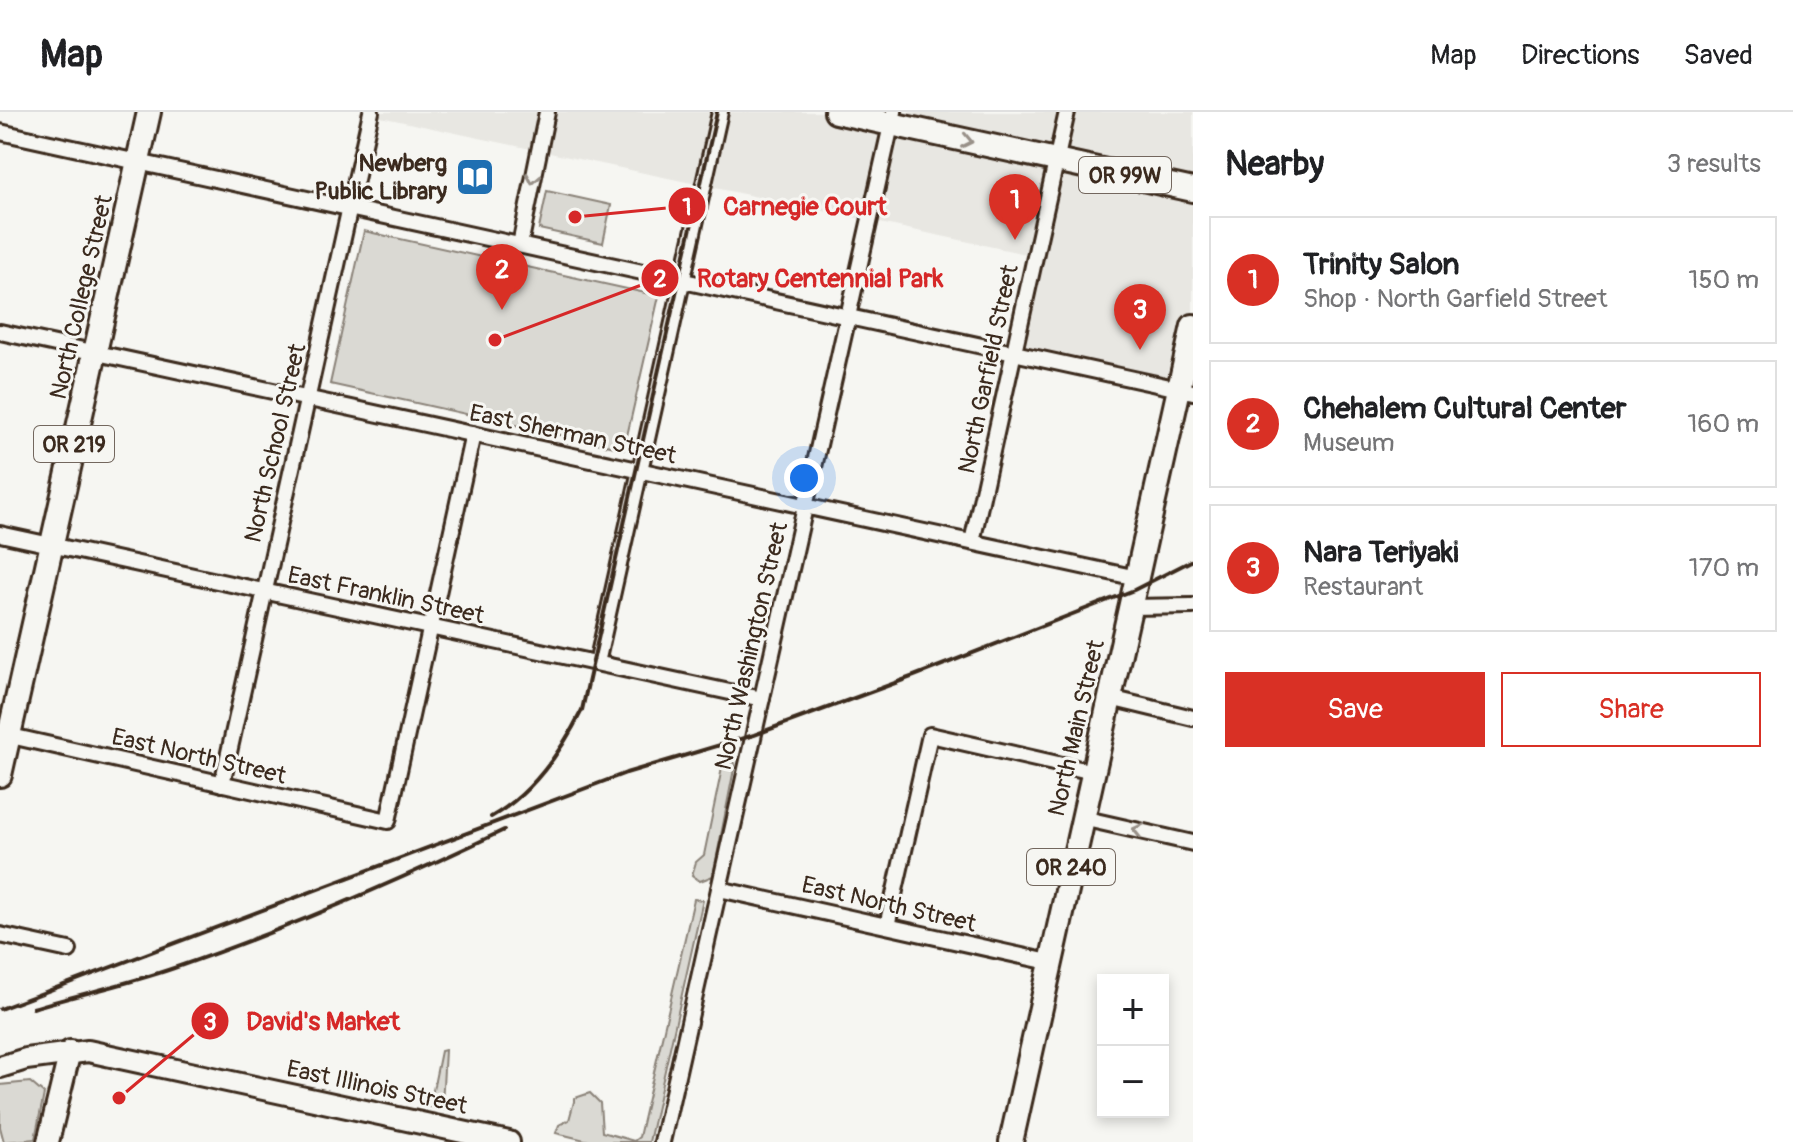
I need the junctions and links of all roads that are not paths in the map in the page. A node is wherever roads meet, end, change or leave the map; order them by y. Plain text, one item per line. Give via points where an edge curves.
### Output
1 (149, 112) edge
2 (371, 112) edge
3 (547, 112) edge
4 (720, 112) edge
5 (836, 112) edge
6 (1067, 112) edge
7 (893, 118) edge
8 (0, 132) edge
9 (1057, 160) junction
10 (138, 161) junction
11 (1193, 190) edge
12 (349, 209) junction
13 (520, 245) junction
14 (683, 281) junction
15 (848, 316) junction
16 (1193, 326) edge
17 (0, 332) edge
18 (95, 353) junction
19 (1014, 353) junction
20 (1186, 391) edge
21 (307, 398) junction
22 (473, 434) junction
23 (640, 470) junction
24 (805, 506) junction
25 (0, 534) edge
26 (972, 542) junction
27 (51, 545) junction
28 (1137, 578) junction
29 (264, 591) junction
30 (1193, 606) edge
31 (1130, 607) junction
32 (431, 627) junction
33 (597, 663) junction
34 (1110, 698) junction
35 (762, 699) junction
36 (1193, 718) edge
37 (4, 735) edge
38 (1093, 772) junction
39 (0, 775) edge
40 (222, 784) junction
41 (1082, 818) junction
42 (1193, 843) edge
43 (719, 889) junction
44 (887, 926) junction
45 (0, 935) edge
46 (69, 950) dead end
47 (1049, 962) junction
48 (70, 1051) junction
49 (0, 1067) edge
50 (48, 1142) edge
51 (509, 1142) edge
52 (662, 1142) edge
53 (1011, 1142) edge

1 - 10 main road, North College Street / OR 219
2 - 12 street, North School Street
3 -> 13 street
4 - 14 street
5 - 7 main road, OR 99W
6 - 9 street, North Garfield Street
7 -> 9 main road, OR 99W
7 - 15 street, North Washington Street
8 - 10 street
9 - 11 main road, OR 99W
9 - 19 street, North Garfield Street
10 - 12 street
10 - 18 main road, North College Street / OR 219
12 - 13 street
12 - 21 street, North School Street
13 - 14 street
14 - 15 street
14 - 23 street
15 - 19 street
15 - 24 street, North Washington Street
16 - 20 main road, North Main Street / OR 240
17 - 18 street, East Sherman Street
18 - 21 street, East Sherman Street
18 - 27 main road, North College Street / OR 219
19 - 20 street
19 - 26 street, North Garfield Street
20 - 28 main road, North Main Street / OR 240
21 - 22 street, East Sherman Street
21 - 29 street, North School Street
22 - 23 street, East Sherman Street
22 - 32 street
23 - 24 street, East Sherman Street
23 - 33 street
24 - 26 street, East Sherman Street
24 - 35 street, North Washington Street
25 - 27 street, East Franklin Street
26 - 28 street, East Sherman Street
27 - 29 street, East Franklin Street
27 - 37 main road, North College Street / OR 219
28 - 31 main road, North Main Street / OR 240
29 - 32 street, East Franklin Street
29 - 40 street, North School Street
30 - 31 street
31 - 34 main road, North Main Street / OR 240
32 - 33 street, East Franklin Street
32 - 40 street, East North Street via 388,821
33 - 35 street, East Franklin Street
34 - 36 street
34 - 38 main road, North Main Street / OR 240
35 - 43 street, North Washington Street
37 - 39 main road, North College Street / OR 219
37 - 40 street, East North Street
38 - 41 main road, North Main Street / OR 240
38 - 44 street via 930,735
42 -> 41 street
41 - 47 main road, North Main Street / OR 240
43 - 44 street, East North Street
43 - 52 street, North Washington Street
44 - 47 street, East North Street
45 - 46 street
47 - 53 main road, North Main Street / OR 240
48 - 49 street, East Illinois Street
48 - 50 street
48 - 51 street, East Illinois Street via 101,1053

